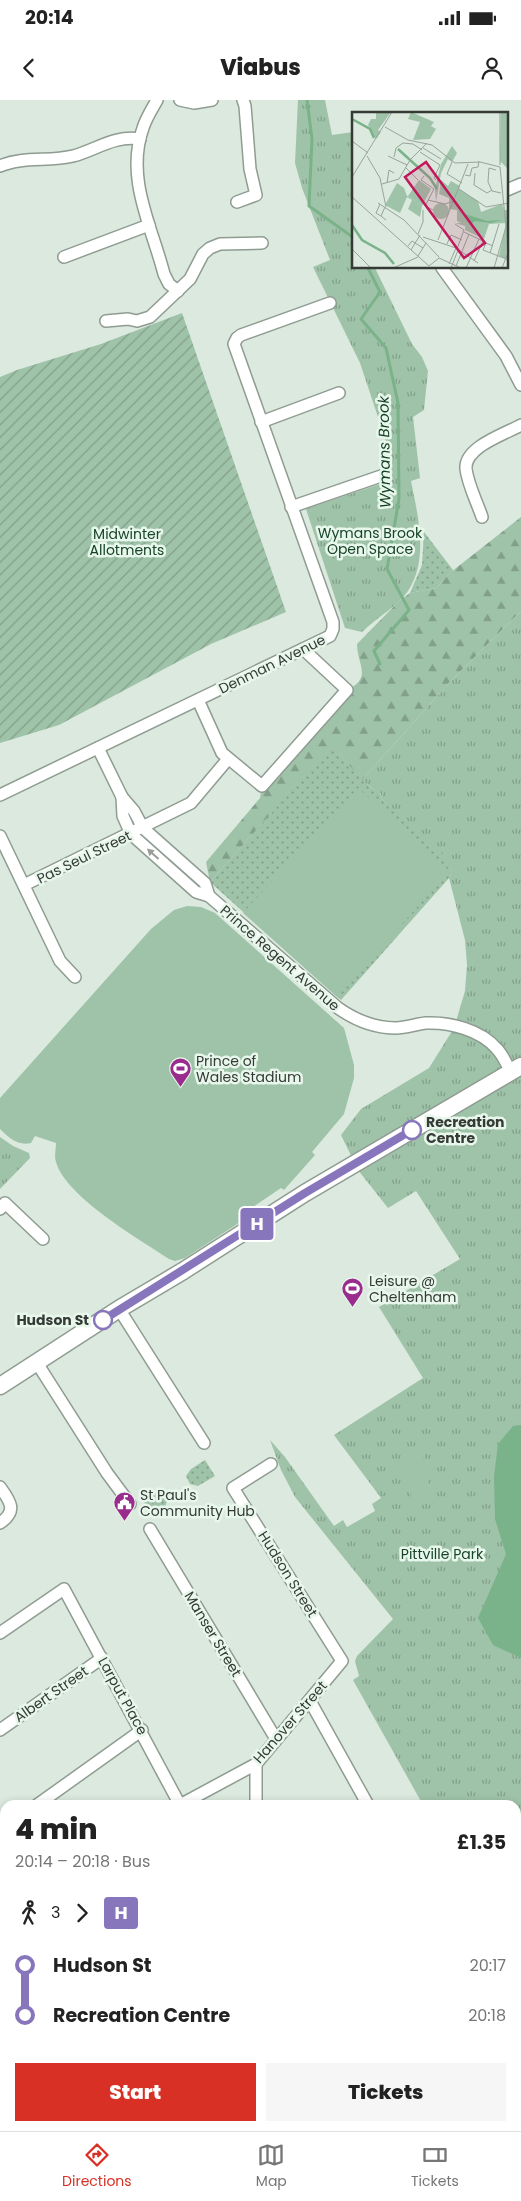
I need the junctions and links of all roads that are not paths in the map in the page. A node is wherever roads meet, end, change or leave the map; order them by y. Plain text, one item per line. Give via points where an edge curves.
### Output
1 (157, 100) edge
2 (180, 100) edge
3 (212, 100) edge
4 (243, 100) edge
5 (140, 139) junction
6 (0, 166) edge
7 (521, 184) edge
8 (508, 190) edge
9 (237, 202) dead end
10 (149, 225) junction
11 (262, 243) dead end
12 (64, 257) dead end
13 (443, 269) edge
14 (178, 291) junction
15 (330, 303) dead end
16 (106, 321) dead end
17 (521, 385) edge
18 (339, 393) dead end
19 (261, 422) junction
20 (521, 425) edge
21 (381, 476) dead end
22 (291, 506) junction
23 (482, 518) dead end
24 (303, 649) junction
25 (198, 700) junction
26 (98, 748) junction
27 (228, 760) junction
28 (0, 795) edge
29 (122, 798) junction
30 (143, 828) junction
31 (131, 834) junction
32 (0, 836) edge
33 (24, 885) junction
34 (209, 896) junction
35 (75, 977) dead end
36 (516, 1069) edge
37 (3, 1206) edge
38 (43, 1239) dead end
39 (119, 1309) junction
40 (37, 1363) junction
41 (0, 1386) edge
42 (204, 1443) dead end
43 (271, 1464) dead end
44 (0, 1487) edge
45 (130, 1504) dead end
46 (0, 1523) edge
47 (150, 1529) dead end
48 (0, 1634) edge
49 (102, 1658) junction
50 (342, 1661) joint
51 (310, 1701) junction
52 (0, 1730) edge
53 (142, 1730) junction
54 (276, 1739) junction
55 (256, 1764) junction
56 (44, 1800) edge
57 (177, 1800) edge
58 (189, 1800) edge
59 (256, 1800) edge
60 (364, 1800) edge

1 - 5 street via 146,118
2 - 3 street via 194,103
4 - 9 street via 256,195
5 - 6 street via 126,137 74,156 22,160
5 - 10 street via 138,183
7 - 8 street
10 - 12 street
10 - 14 street via 166,279
11 - 14 street via 220,244 210,248 200,258 194,274
13 - 17 street via 506,356
14 - 16 street via 146,319
15 - 19 street, Denman Avenue via 235,340 235,350
18 - 19 street
19 - 22 street, Denman Avenue
20 - 23 street via 469,456 466,470
21 - 22 street
22 - 24 street, Denman Avenue via 334,626 326,639
24 - 25 street, Denman Avenue
24 - 27 street via 348,690 262,786
25 - 26 street, Denman Avenue
25 - 27 street
26 - 28 street, Denman Avenue
26 - 29 street, Prince Regent Avenue
27 - 30 street, Pas Seul Street via 191,803
29 - 30 street, Prince Regent Avenue
29 - 31 street, Prince Regent Avenue via 123,816
30 - 31 street, Pas Seul Street
30 - 34 street, Prince Regent Avenue via 205,883
31 - 33 street, Pas Seul Street
34 -> 31 street, Prince Regent Avenue via 196,892
32 - 33 street
33 - 35 street via 60,961
34 - 36 street, Prince Regent Avenue via 346,1014 364,1023 385,1027 428,1023 463,1028 495,1046
36 - 39 street via 305,1193
37 - 38 street
39 - 40 street
39 - 42 street
40 - 41 street
40 - 45 street
43 - 50 street, Hudson Street via 233,1488
44 - 46 street via 11,1509
47 - 54 street, Manser Street
48 - 49 street, Larput Place via 64,1589
49 - 52 street, Albert Street
49 - 53 street, Larput Place
50 - 51 street, Hanover Street
51 - 54 street, Hanover Street
51 - 60 street
53 - 56 street
53 - 57 street, Larput Place
54 - 55 street, Hanover Street
55 - 58 street, Hanover Street
55 - 59 street

